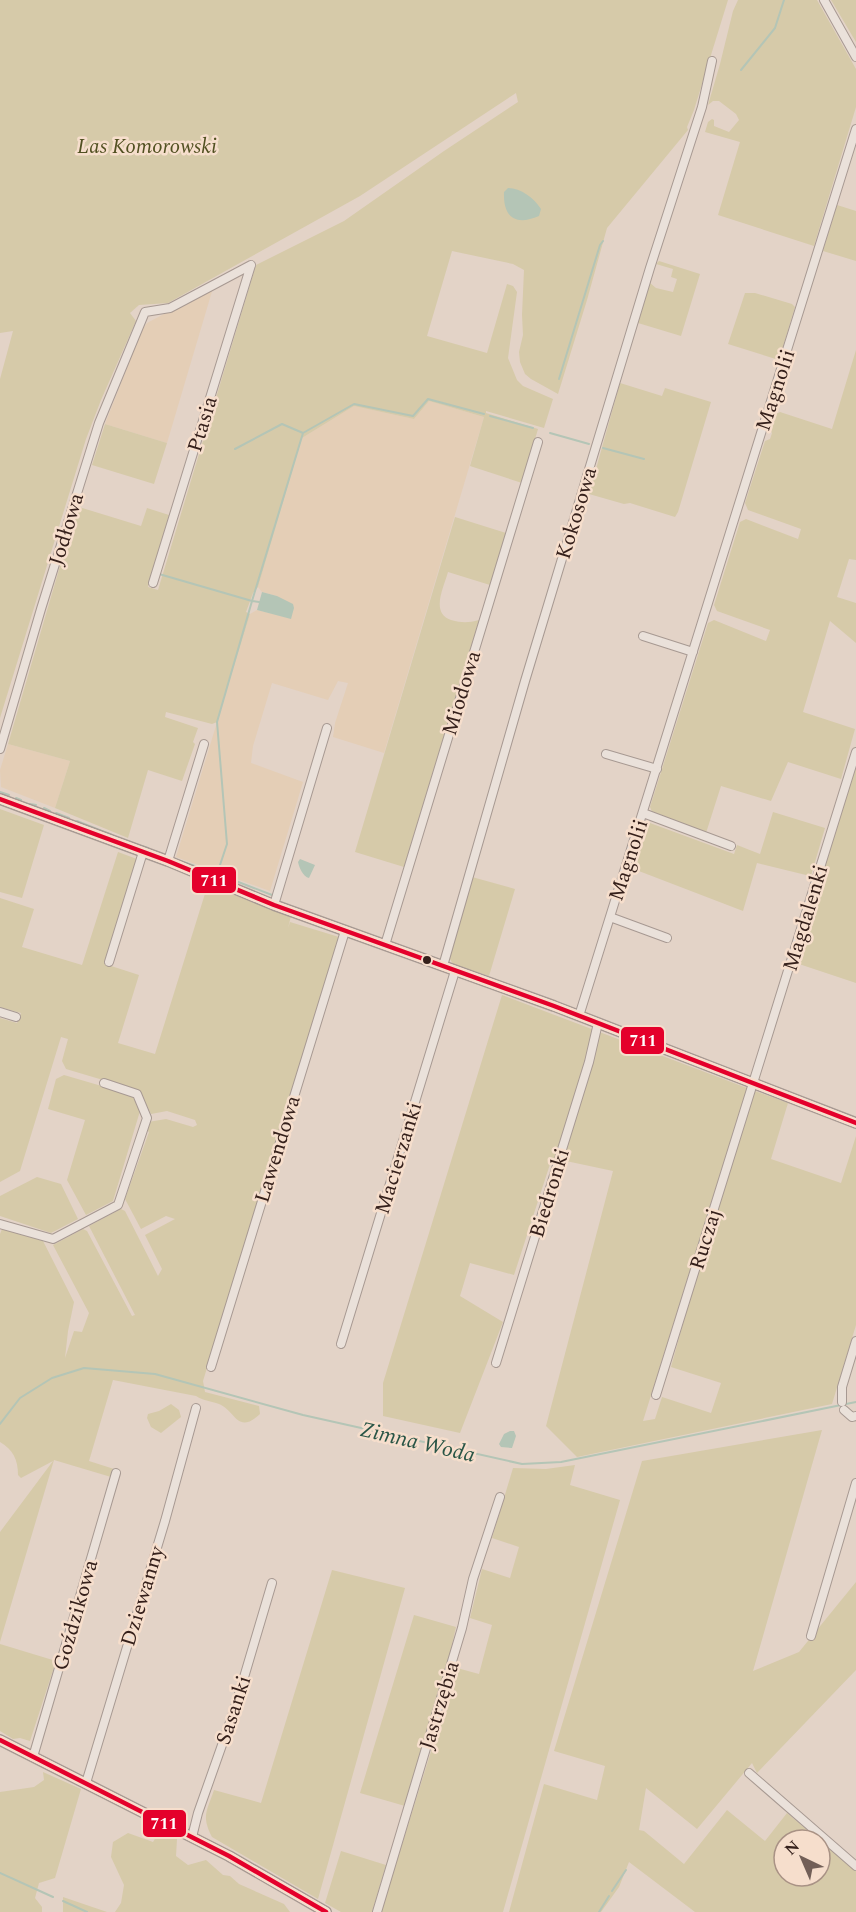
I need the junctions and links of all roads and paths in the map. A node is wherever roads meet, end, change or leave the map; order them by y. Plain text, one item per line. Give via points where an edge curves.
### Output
1 (824, 0) edge
2 (856, 57) edge
3 (712, 61) dead end
4 (856, 129) edge
5 (144, 312) joint
6 (538, 441) dead end
7 (153, 583) dead end
8 (643, 636) dead end
9 (693, 652) junction
10 (327, 728) dead end
11 (204, 744) dead end
12 (0, 749) edge
13 (856, 752) edge
14 (606, 754) dead end
15 (657, 770) junction
16 (0, 799) edge
17 (643, 813) junction
18 (730, 846) dead end
19 (143, 852) junction
20 (168, 861) junction
21 (274, 905) junction
22 (610, 917) junction
23 (345, 931) junction
24 (667, 938) dead end
25 (385, 945) junction
26 (110, 962) dead end
27 (443, 966) junction
28 (455, 971) junction
29 (0, 1012) edge
30 (579, 1016) junction
31 (16, 1017) dead end
32 (598, 1023) junction
33 (104, 1083) dead end
34 (753, 1084) junction
35 (856, 1123) edge
36 (0, 1224) edge
37 (856, 1341) edge
38 (341, 1344) dead end
39 (496, 1363) dead end
40 (211, 1367) dead end
41 (656, 1395) dead end
42 (196, 1408) dead end
43 (856, 1416) edge
44 (116, 1473) dead end
45 (856, 1483) edge
46 (500, 1497) dead end
47 (272, 1583) dead end
48 (811, 1636) dead end
49 (0, 1740) edge
50 (33, 1757) junction
51 (749, 1773) dead end
52 (86, 1783) junction
53 (192, 1837) junction
54 (856, 1866) edge
55 (326, 1912) edge
56 (377, 1912) edge

1 - 2 street
3 - 27 street, Kokosowa via 702,107 650,268
4 - 9 street, Magnolii
5 - 7 street, Ptasia via 170,308 250,265
5 - 12 street, Jodłowa via 99,423
6 - 25 street, Miodowa
8 - 9 street
9 - 15 street, Magnolii
10 - 21 street
11 - 20 street
13 - 34 street, Magdalenki
14 - 15 street
15 - 17 street, Magnolii
16 - 19 street
17 - 18 street
17 - 22 street, Magnolii
19 - 20 street
19 - 26 street
20 - 21 street
21 - 23 street
22 - 24 street, Magnolii
22 - 30 street, Magnolii
23 - 25 street
23 - 40 street, Lawendowa
25 - 27 street
27 - 28 street
28 - 30 street
28 - 38 street, Macierzanki
29 - 31 street
30 - 32 street
32 - 34 street
32 - 39 street, Biedronki via 590,1062
33 - 36 street via 137,1094 147,1118 118,1205 53,1239
34 - 35 street
34 - 41 street, Ruczaj
37 - 43 street via 842,1387 843,1406 852,1417
42 - 52 street, Dziewanny
44 - 50 street, Goździkowa
45 - 48 street
46 - 56 street, Jastrzębia
47 - 53 street, Sasanki
49 - 50 street
50 - 52 street
51 - 54 street
52 - 53 street
53 - 55 street

